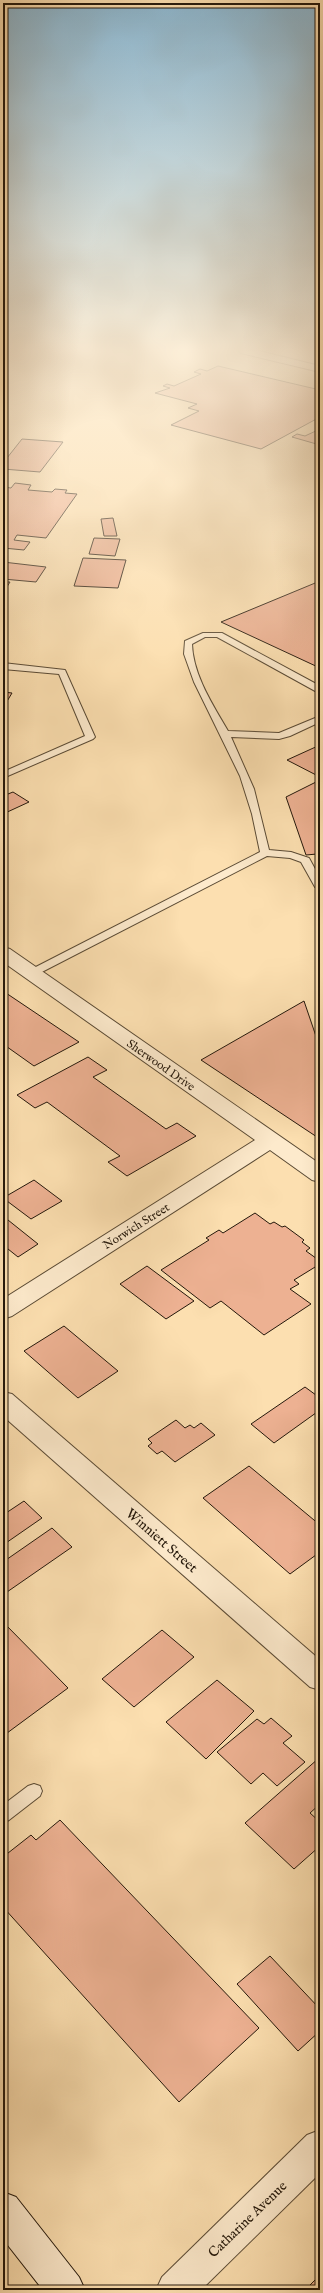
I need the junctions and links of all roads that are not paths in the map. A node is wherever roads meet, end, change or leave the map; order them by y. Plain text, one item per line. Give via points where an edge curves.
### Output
1 (3, 666) edge
2 (320, 690) edge
3 (320, 719) edge
4 (224, 734) junction
5 (3, 775) edge
6 (265, 853) junction
7 (320, 887) edge
8 (3, 953) edge
9 (32, 973) junction
10 (269, 1141) junction
11 (320, 1175) edge
12 (3, 1310) edge
13 (3, 1402) edge
14 (320, 1678) edge
15 (34, 1791) dead end
16 (3, 1815) edge
17 (320, 2148) edge
18 (3, 2210) edge
19 (66, 2290) edge
20 (174, 2290) edge

1 - 5 lane via 62,672 90,737
2 - 4 lane via 219,635 203,635 191,640 188,643 189,656
3 - 4 lane via 279,736
4 - 6 lane via 234,752 258,814
6 - 7 lane via 291,855 305,860
6 - 9 lane
8 - 9 street, Sherwood Drive
9 - 10 street, Sherwood Drive
10 - 11 street, Sherwood Drive
10 - 12 street, Norwich Street
13 - 14 street, Winniett Street
15 - 16 lane
17 - 20 street, Catharine Avenue
18 - 19 street

